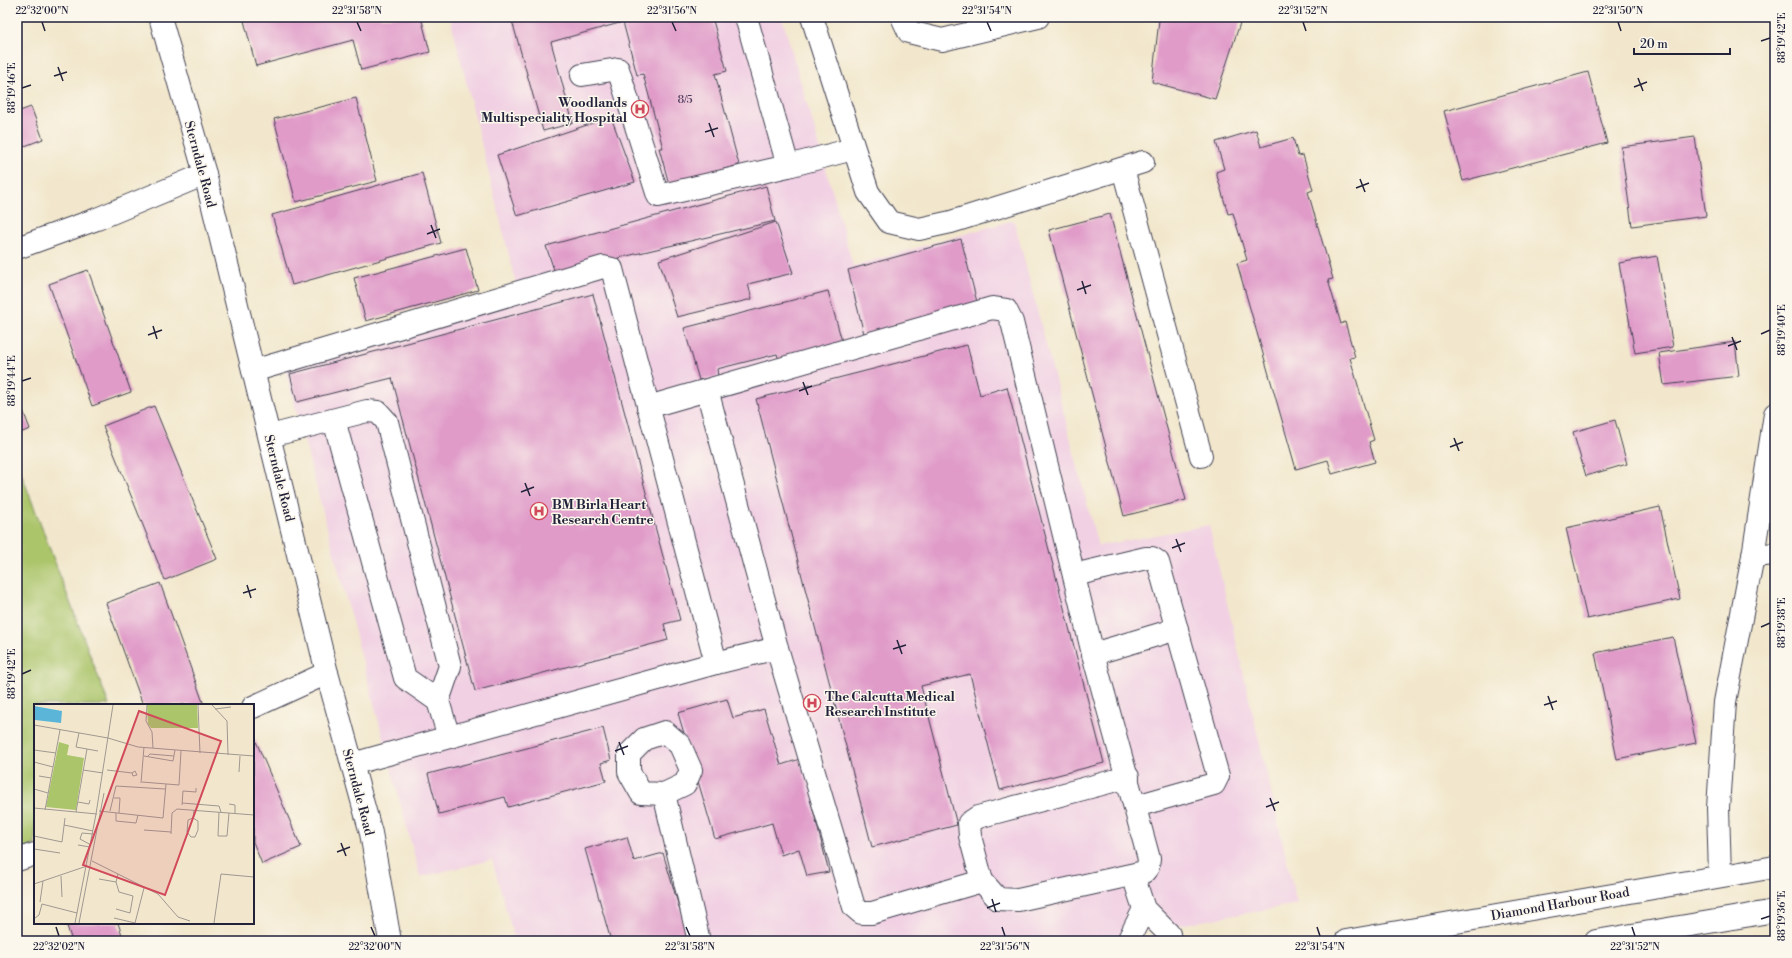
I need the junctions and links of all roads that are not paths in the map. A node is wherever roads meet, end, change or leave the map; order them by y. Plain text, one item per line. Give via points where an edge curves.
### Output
1 (160, 17) edge
2 (746, 17) edge
3 (902, 17) edge
4 (1038, 17) edge
5 (817, 18) edge
6 (582, 75) dead end
7 (853, 148) junction
8 (1143, 162) dead end
9 (788, 166) junction
10 (1123, 169) junction
11 (205, 174) junction
12 (17, 248) edge
13 (253, 371) junction
14 (707, 390) junction
15 (648, 407) junction
16 (1775, 414) edge
17 (334, 420) junction
18 (270, 436) junction
19 (1201, 456) dead end
20 (1775, 554) edge
21 (1753, 556) junction
22 (1074, 575) junction
23 (1177, 629) junction
24 (777, 648) junction
25 (1093, 654) junction
26 (716, 663) junction
27 (328, 673) junction
28 (438, 701) junction
29 (254, 707) edge
30 (449, 737) junction
31 (352, 764) junction
32 (1128, 777) junction
33 (664, 794) dead end
34 (1136, 806) junction
35 (34, 854) edge
36 (17, 860) edge
37 (1775, 867) edge
38 (1133, 875) junction
39 (1720, 875) junction
40 (982, 881) junction
41 (1144, 909) junction
42 (1775, 911) edge
43 (390, 941) edge
44 (699, 941) edge
45 (1128, 941) edge
46 (1170, 941) edge
47 (1346, 941) edge
48 (1596, 941) edge

1 - 11 street, Sterndale Road
2 - 9 street
3 - 4 street via 909,32 942,40
5 - 7 street
6 - 9 street via 618,69 658,196
7 - 9 street
7 - 10 street via 868,192 889,222 919,229 951,222
8 - 10 street
10 - 19 street
11 - 12 street via 97,219
11 - 13 street, Sterndale Road
13 - 15 street via 608,267 612,269
13 - 18 street, Sterndale Road
14 - 15 street
14 - 22 street via 992,308 1006,310 1012,322
14 - 24 street
15 - 26 street
16 - 21 street
17 - 18 street
17 - 28 street via 405,678
17 - 28 street via 367,411 378,412 387,422 450,666
18 - 27 street, Sterndale Road
20 - 21 street
21 - 39 street via 1725,702 1718,808
22 - 23 street via 1152,558 1158,562
22 - 25 street
23 - 25 street
23 - 34 street via 1218,776 1214,784
24 - 26 street
24 - 40 street via 854,907 861,913 872,912
25 - 32 street
26 - 30 street
27 - 29 street
27 - 31 street, Sterndale Road
28 - 30 street
30 - 31 street
31 - 43 street, Sterndale Road via 371,833
32 - 34 street
32 - 40 street via 978,817 969,824
33 - 44 street
34 - 38 street via 1149,859 1144,872
35 - 36 street
37 - 39 street, Diamond Harbour Road
38 - 40 street via 1018,900 998,899
38 - 41 street
39 - 47 street, Diamond Harbour Road
41 - 45 street
41 - 46 street via 1169,934
42 - 48 street

